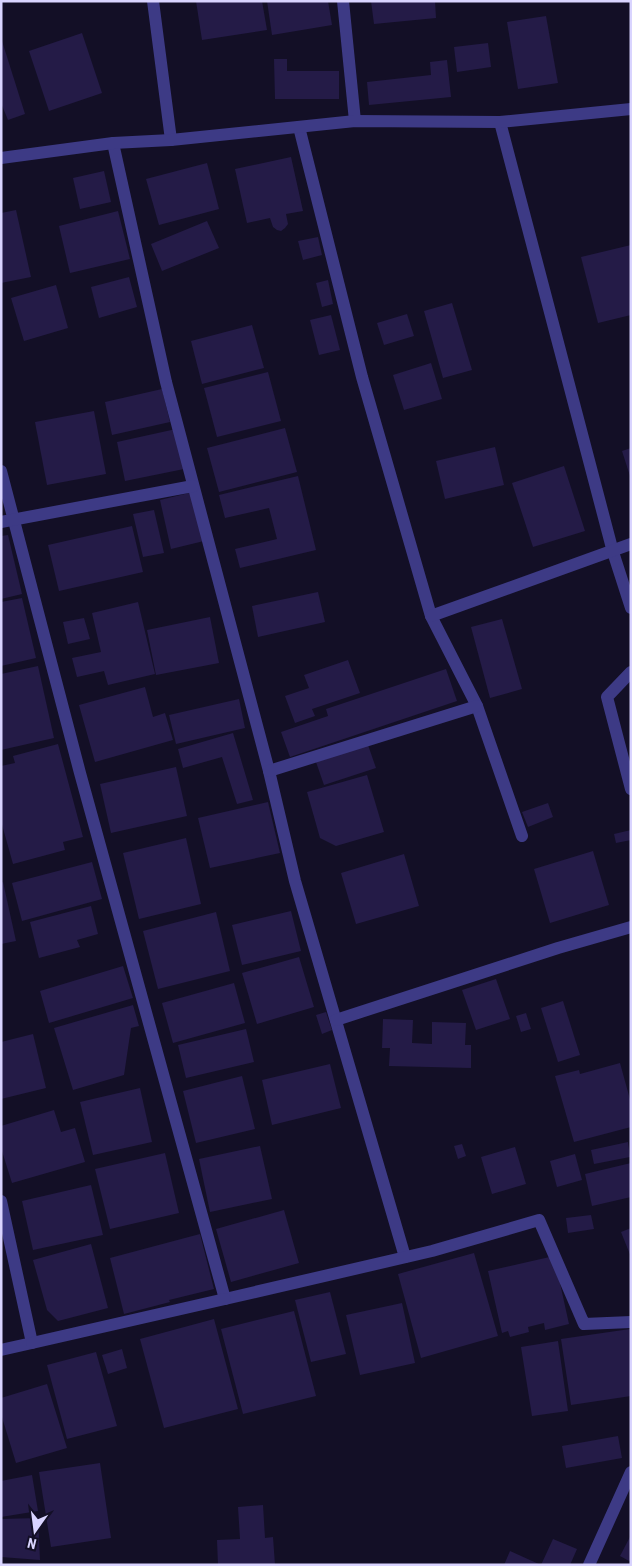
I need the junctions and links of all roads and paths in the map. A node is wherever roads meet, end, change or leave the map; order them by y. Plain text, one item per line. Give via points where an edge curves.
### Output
1 (153, 1) edge
2 (343, 1) edge
3 (631, 109) edge
4 (354, 121) junction
5 (500, 122) junction
6 (299, 127) junction
7 (171, 140) junction
8 (113, 143) junction
9 (1, 158) edge
10 (1, 471) edge
11 (194, 486) junction
12 (8, 521) edge
13 (631, 544) edge
14 (613, 552) junction
15 (631, 608) edge
16 (431, 616) junction
17 (631, 672) edge
18 (478, 706) junction
19 (269, 771) junction
20 (631, 789) edge
21 (522, 836) dead end
22 (631, 926) edge
23 (336, 1020) junction
24 (1, 1201) edge
25 (406, 1257) junction
26 (225, 1299) junction
27 (631, 1322) edge
28 (32, 1343) junction
29 (1, 1350) edge
30 (631, 1472) edge
31 (590, 1565) edge

1 - 7 street
2 - 4 street
3 - 5 street
4 - 5 street
4 - 6 street
5 - 14 street
6 - 7 street
6 - 16 street via 362,377
7 - 8 street
8 - 9 street
8 - 11 street via 166,382
10 - 12 street
11 - 12 street
11 - 19 street
12 - 26 street
13 - 14 street
14 - 15 street
14 - 16 street
16 - 18 street
17 - 20 street via 607,697
18 - 19 street
18 - 21 street
19 - 23 street via 295,881
22 - 23 street
23 - 25 street
24 - 28 street
25 - 26 street
25 - 27 street via 539,1220 584,1324
26 - 28 street
28 - 29 street
30 - 31 street

